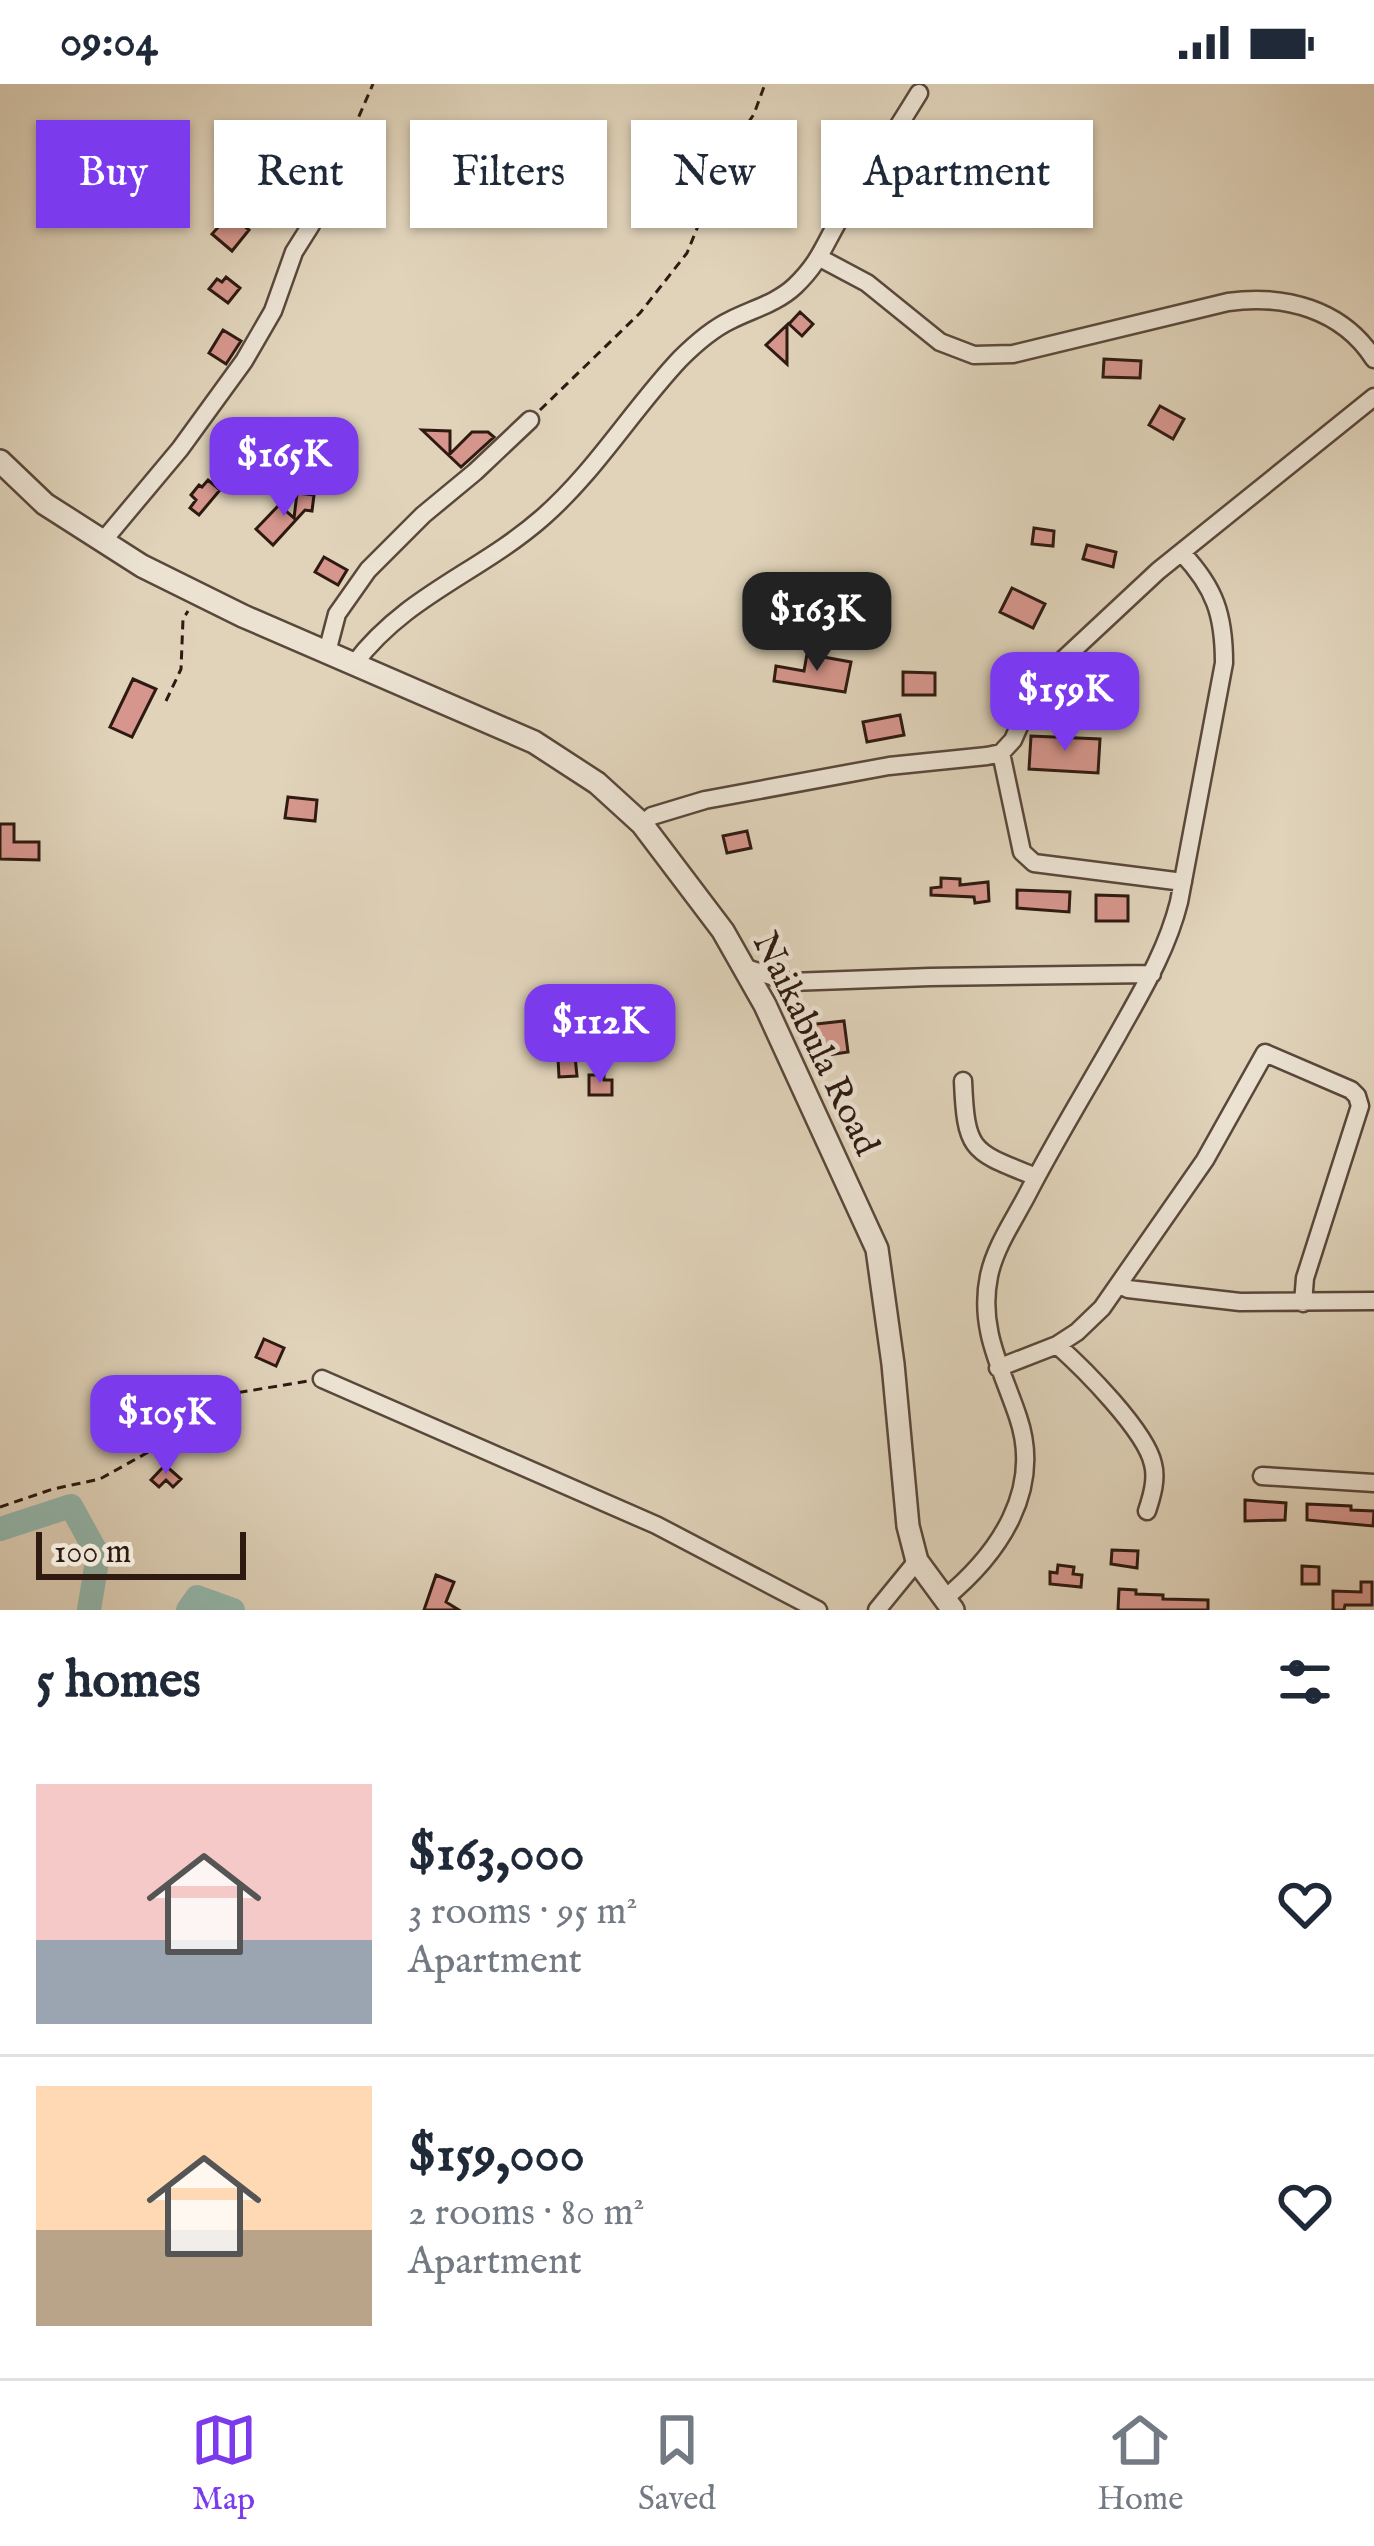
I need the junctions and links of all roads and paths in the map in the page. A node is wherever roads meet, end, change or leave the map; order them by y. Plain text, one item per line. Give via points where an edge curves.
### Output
1 (373, 84) edge
2 (765, 84) edge
3 (919, 93) dead end
4 (358, 120) edge
5 (309, 228) edge
6 (820, 258) junction
7 (1374, 358) edge
8 (1374, 397) edge
9 (530, 420) joint
10 (0, 461) edge
11 (103, 541) junction
12 (1182, 553) junction
13 (198, 594) junction
14 (327, 652) junction
15 (354, 664) junction
16 (166, 700) dead end
17 (1001, 752) junction
18 (642, 824) junction
19 (1183, 881) junction
20 (743, 967) junction
21 (1152, 974) junction
22 (963, 1081) dead end
23 (1036, 1177) junction
24 (1119, 1285) junction
25 (1374, 1301) edge
26 (1303, 1304) junction
27 (1057, 1345) junction
28 (998, 1368) junction
29 (322, 1378) joint
30 (1262, 1476) dead end
31 (1374, 1483) edge
32 (0, 1507) edge
33 (1147, 1511) dead end
34 (917, 1561) junction
35 (948, 1604) edge
36 (818, 1610) edge
37 (877, 1610) edge

1 - 4 path
2 - 9 path via 688,253 640,313
3 - 6 street
5 - 11 street via 244,361
6 - 7 street via 940,342 974,355 1013,354 1263,299 1320,312
6 - 15 street via 785,294 693,347 551,510 404,612
8 - 12 street
9 - 14 street via 368,570 338,614
10 - 11 street, Naikabula Road
11 - 13 street, Naikabula Road
12 - 17 street via 1038,683
12 - 19 street via 1215,597 1224,648
13 - 14 street, Naikabula Road
13 - 16 path via 183,619 182,669
14 - 15 street, Naikabula Road
15 - 18 street, Naikabula Road via 534,742
17 - 18 street via 705,800
17 - 19 street via 1022,852 1034,863
18 - 20 street, Naikabula Road
19 - 21 street
20 - 21 street via 790,982
20 - 34 street, Naikabula Road via 877,1249
21 - 23 street
22 - 23 street via 974,1146
23 - 28 street via 988,1278 986,1317
24 - 26 street
24 - 26 street via 1205,1160 1265,1052 1351,1090 1360,1106
24 - 27 street
25 - 26 street
27 - 28 street
27 - 33 street via 1144,1442 1155,1471
28 - 35 street via 1022,1430 1023,1487 995,1547
29 - 32 path via 224,1395 195,1426 100,1479
29 - 36 street via 656,1525
30 - 31 street
34 - 35 street, Naikabula Road
34 - 37 street

